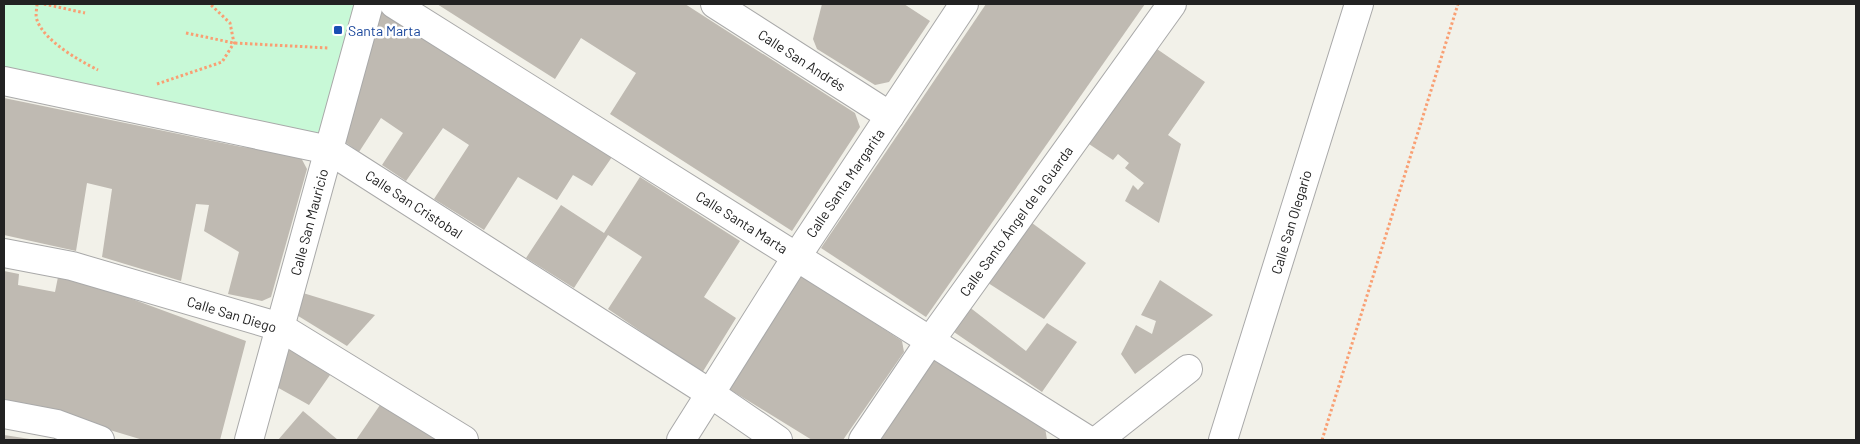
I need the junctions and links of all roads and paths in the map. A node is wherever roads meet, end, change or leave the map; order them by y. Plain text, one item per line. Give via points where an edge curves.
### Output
1 (37, 4) edge
2 (44, 4) edge
3 (210, 4) edge
4 (369, 4) edge
5 (394, 4) edge
6 (715, 4) edge
7 (964, 4) edge
8 (1172, 4) edge
9 (1359, 4) edge
10 (1458, 4) edge
11 (85, 13) dead end
12 (186, 33) dead end
13 (234, 43) junction
14 (357, 50) junction
15 (4, 82) edge
16 (123, 106) junction
17 (890, 116) junction
18 (329, 150) junction
19 (4, 253) edge
20 (797, 256) junction
21 (280, 328) junction
22 (930, 341) junction
23 (1188, 369) dead end
24 (711, 394) junction
25 (4, 414) edge
26 (100, 440) edge
27 (249, 440) edge
28 (464, 440) edge
29 (682, 440) edge
30 (778, 440) edge
31 (863, 440) edge
32 (1088, 440) edge
33 (1098, 440) edge
34 (1223, 440) edge
35 (1322, 440) edge

1 - 16 path via 37,20 53,42 76,60 106,73
2 - 11 path
3 - 13 path via 230,23
4 - 14 street, Calle San Mauricio
5 - 20 street, Calle Santa Marta
6 - 17 street, Calle San Andrés
7 - 17 street, Calle Santa Margarita
8 - 22 street, Calle Santo Ángel de la Guarda
9 - 34 street, Calle San Olegario
10 - 35 path
12 - 13 path
13 - 14 path
13 - 16 path via 222,62 163,80
14 - 18 street, Calle San Mauricio
15 - 16 street, Calle San Cristobal
16 - 18 street, Calle San Cristobal
17 - 20 street, Calle Santa Margarita
18 - 21 street, Calle San Mauricio
18 - 24 street, Calle San Cristobal
19 - 21 street, Calle San Diego via 72,266
20 - 22 street, Calle Santa Marta
20 - 24 street, Calle Santa Margarita
21 - 27 street, Calle San Mauricio
21 - 28 street, Calle San Diego
22 - 31 street, Calle Santo Ángel de la Guarda
22 - 32 street, Calle Santa Marta
23 - 33 street
24 - 29 street, Calle Santa Margarita
24 - 30 street, Calle San Cristobal
25 - 26 street via 57,424

